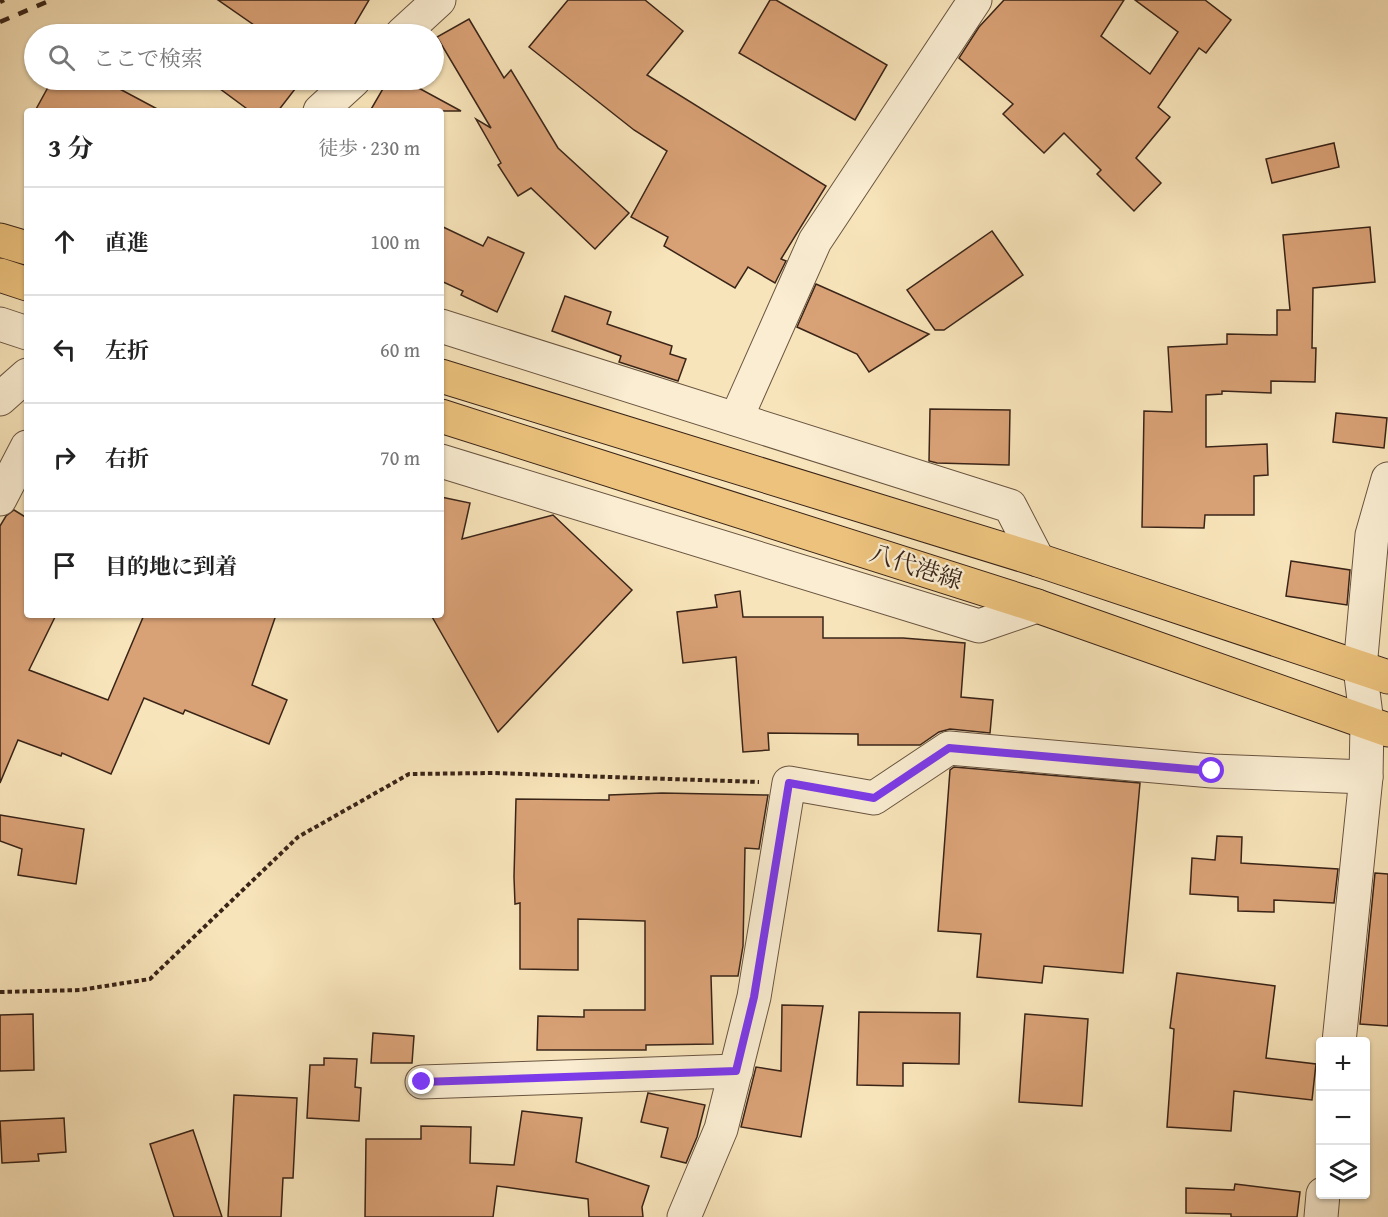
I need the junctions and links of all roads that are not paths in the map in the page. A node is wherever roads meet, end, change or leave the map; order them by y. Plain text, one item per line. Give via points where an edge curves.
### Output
1 (439, 0) edge
2 (975, 0) edge
3 (413, 24) edge
4 (343, 90) edge
5 (323, 108) edge
6 (0, 240) edge
7 (24, 247) edge
8 (0, 275) edge
9 (24, 283) edge
10 (0, 324) edge
11 (444, 327) edge
12 (24, 332) edge
13 (444, 377) edge
14 (24, 378) edge
15 (0, 399) edge
16 (444, 417) edge
17 (736, 419) junction
18 (24, 453) edge
19 (444, 462) edge
20 (1388, 479) edge
21 (0, 499) edge
22 (1038, 560) junction
23 (1037, 606) junction
24 (1374, 673) edge
25 (1377, 726) edge
26 (1366, 777) junction
27 (1339, 1037) edge
28 (736, 1071) junction
29 (422, 1082) dead end
30 (1323, 1199) edge
31 (684, 1217) edge
32 (1321, 1217) edge

1 - 3 street
2 - 17 street via 815,241
4 - 5 street
6 - 7 main road
8 - 9 main road
10 - 12 street
11 - 17 street
13 - 22 main road, 八代港線
14 - 15 street
16 - 23 main road, 八代港線
17 - 22 street via 1010,506
18 - 21 street
19 - 23 street via 979,626
20 - 24 street via 1372,536
22 - 24 main road, 八代港線
23 - 25 main road, 八代港線
24 - 25 street
25 - 26 street
26 - 27 street
26 - 28 street via 1212,771 949,748 874,798 789,783 754,997
28 - 29 street
28 - 31 street via 721,1129
30 - 32 street

